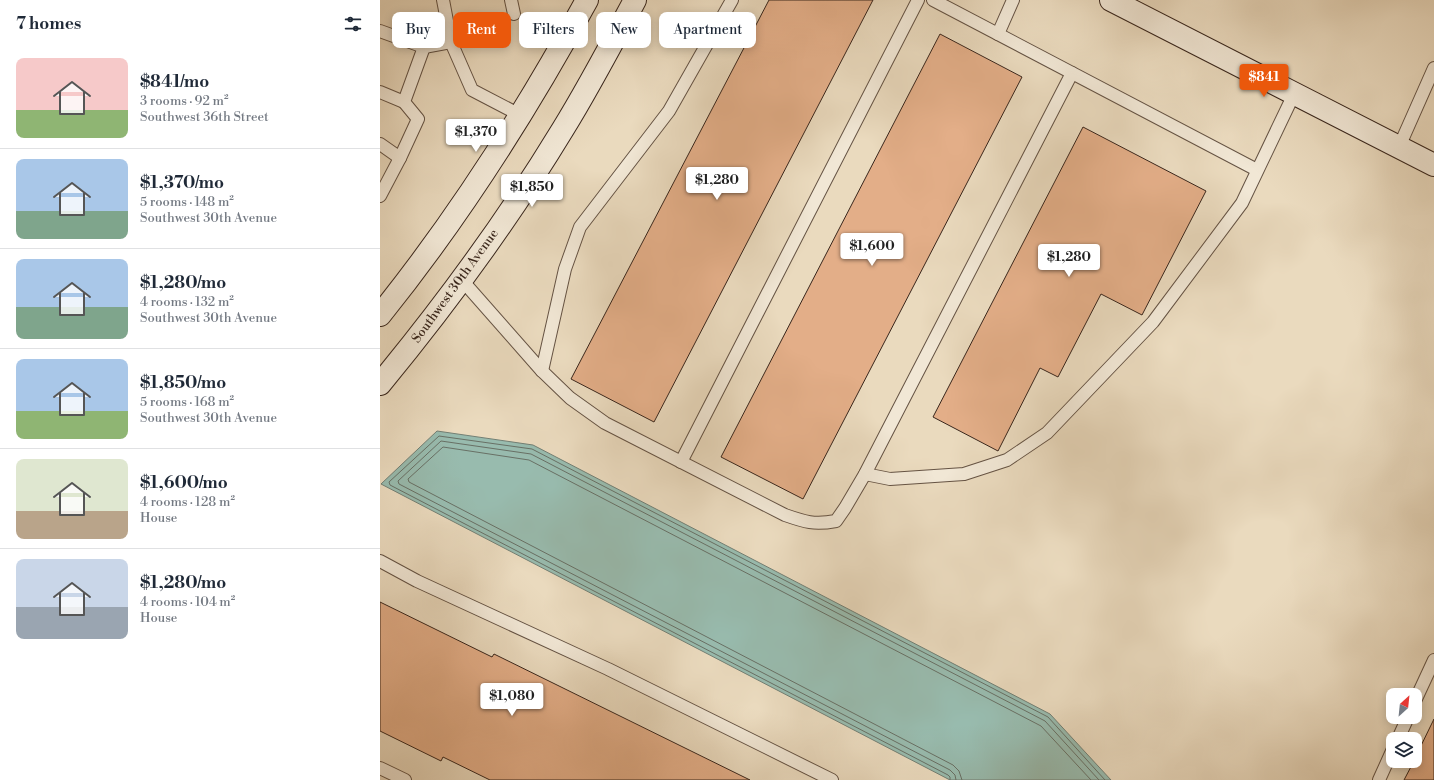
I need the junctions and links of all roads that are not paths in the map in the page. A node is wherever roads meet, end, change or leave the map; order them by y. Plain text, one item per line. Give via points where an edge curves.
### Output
1 (443, 0) edge
2 (511, 0) edge
3 (587, 0) edge
4 (635, 0) edge
5 (732, 0) edge
6 (918, 0) edge
7 (933, 0) edge
8 (1013, 0) edge
9 (1111, 0) edge
10 (514, 14) dead end
11 (380, 31) edge
12 (998, 34) junction
13 (392, 35) edge
14 (451, 42) junction
15 (445, 43) edge
16 (424, 48) edge
17 (1434, 68) edge
18 (1072, 73) junction
19 (380, 92) edge
20 (1294, 94) junction
21 (404, 102) junction
22 (520, 115) junction
23 (380, 144) edge
24 (1399, 147) junction
25 (400, 158) junction
26 (1434, 165) edge
27 (1257, 170) junction
28 (380, 196) edge
29 (461, 279) junction
30 (383, 306) edge
31 (542, 370) junction
32 (380, 384) edge
33 (681, 462) junction
34 (865, 474) junction
35 (380, 561) edge
36 (1434, 660) edge
37 (1421, 688) edge
38 (1386, 764) edge
39 (380, 768) edge
40 (405, 780) edge
41 (832, 780) edge
42 (1379, 780) edge

1 - 14 lane
2 - 10 lane
3 - 22 main road
4 - 29 main road, Southwest 30th Avenue via 563,129
5 - 31 lane via 669,111 580,227 565,269
6 - 33 lane
7 - 12 lane
8 - 12 lane
9 - 20 main road
11 - 13 lane
12 - 18 lane
14 - 15 lane
14 - 22 lane via 472,90
16 - 21 lane
17 - 24 lane
18 - 27 lane
18 - 34 lane
19 - 21 lane
20 - 24 main road
20 - 27 lane
21 - 25 lane via 418,119
22 - 30 main road via 441,234
23 - 25 lane
24 - 26 main road
25 - 28 lane
27 - 34 lane via 1242,203 1153,322 1047,433 1007,460 964,474 890,479
29 - 31 lane
29 - 32 main road, Southwest 30th Avenue
31 - 33 lane via 570,398 605,423
33 - 34 lane via 785,515 809,523 836,521
35 - 41 lane via 608,669
36 - 37 lane
38 - 42 lane
39 - 40 lane

